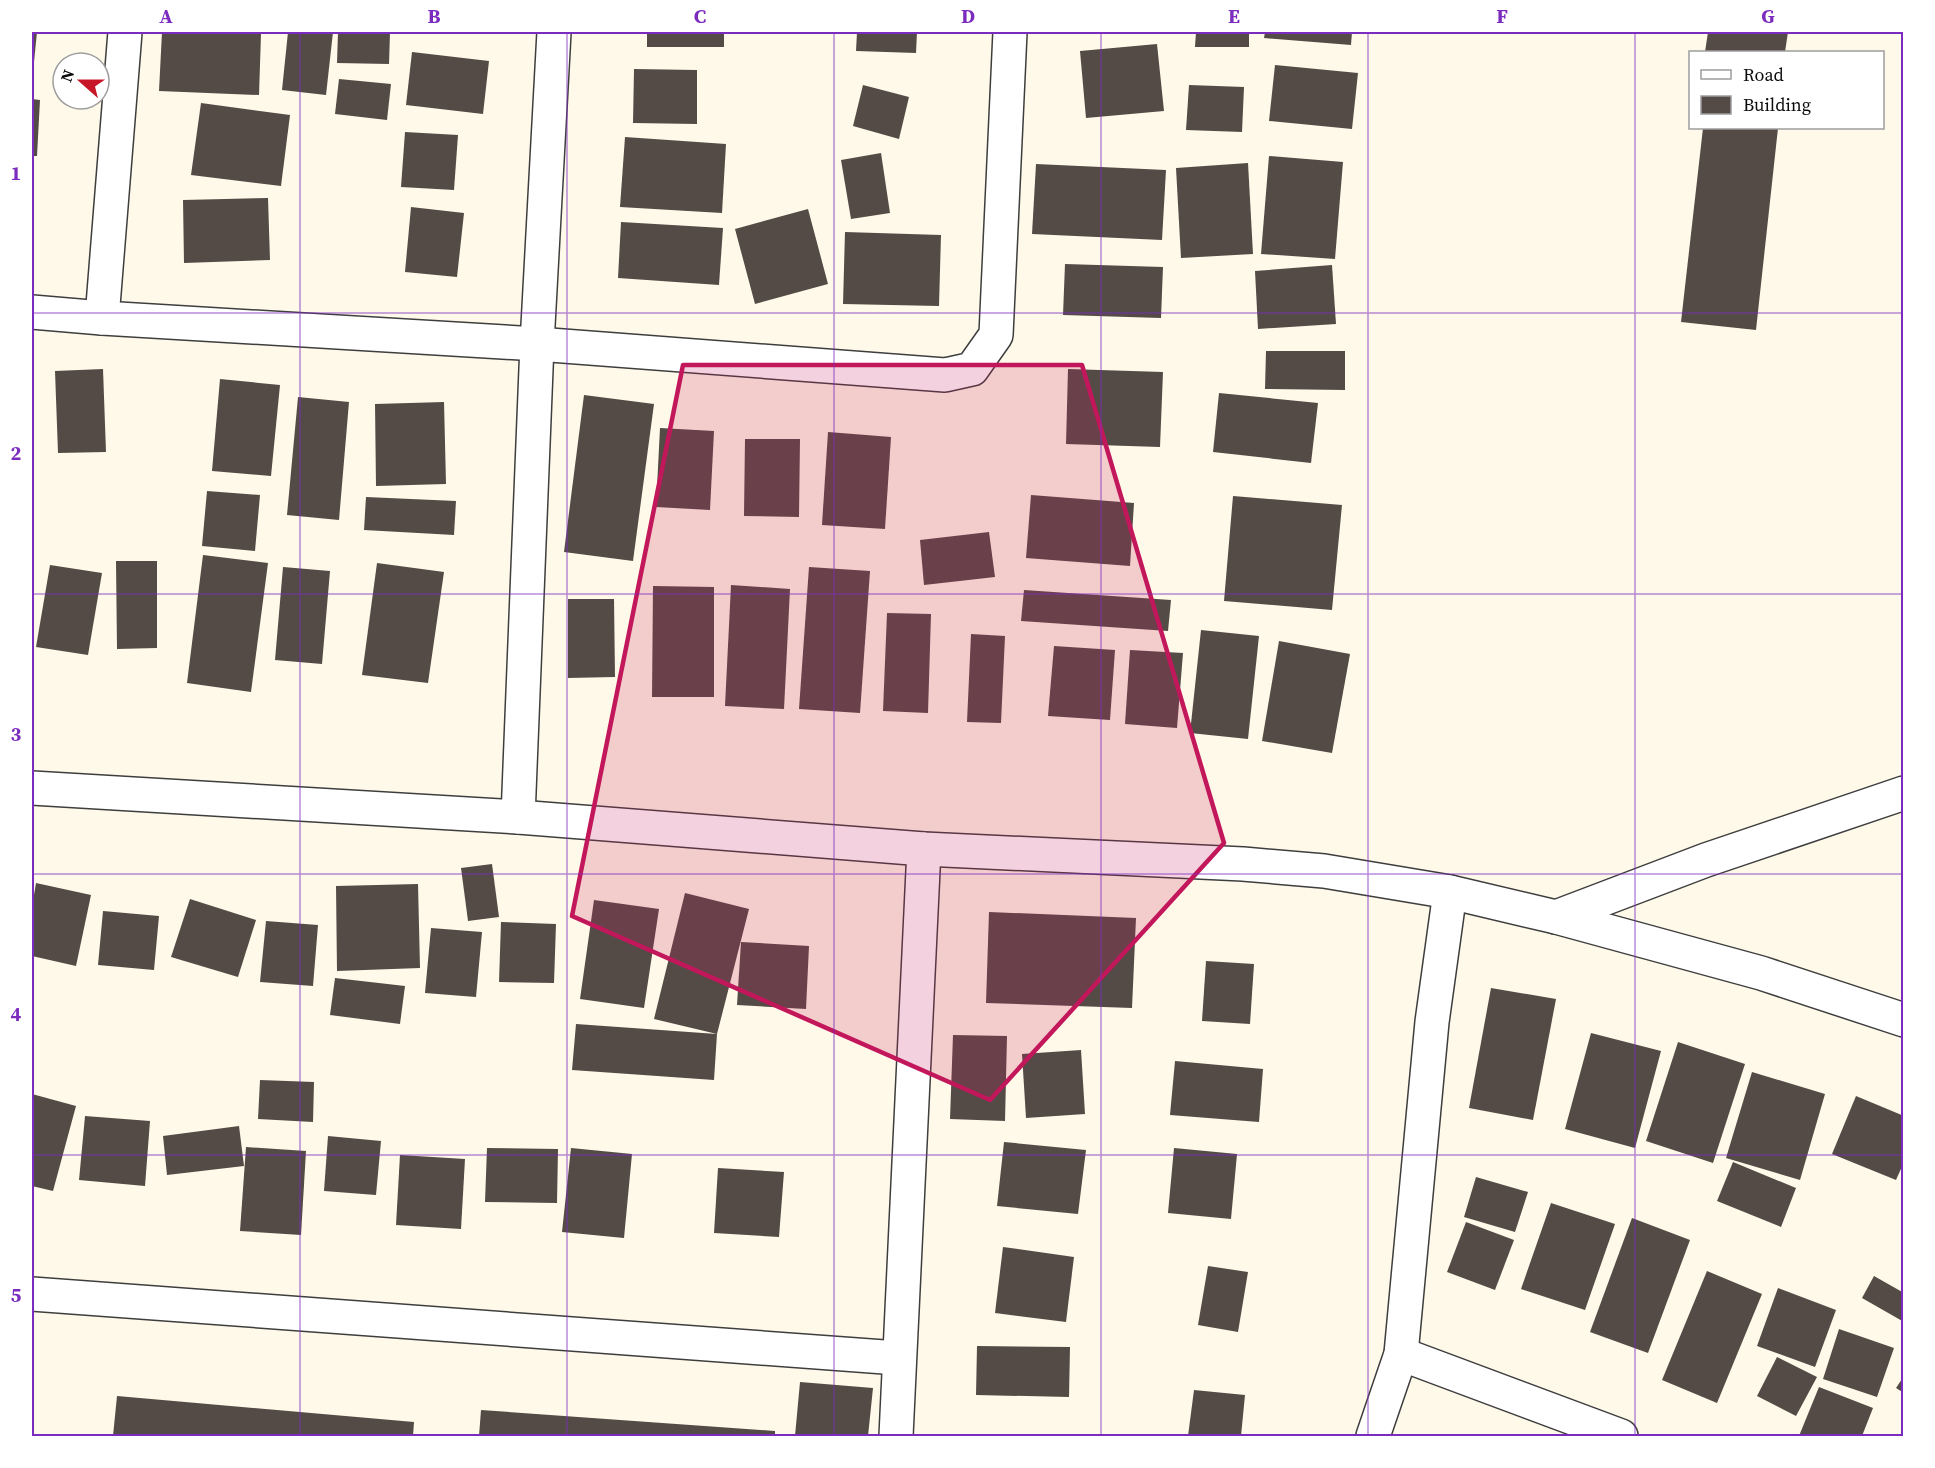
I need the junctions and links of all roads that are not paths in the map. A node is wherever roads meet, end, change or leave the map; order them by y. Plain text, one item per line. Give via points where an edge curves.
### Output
1 (125, 32) edge
2 (554, 32) edge
3 (1010, 32) edge
4 (32, 312) edge
5 (102, 318) junction
6 (537, 344) junction
7 (32, 788) edge
8 (1904, 793) edge
9 (518, 817) junction
10 (924, 849) junction
11 (1450, 892) junction
12 (1556, 917) junction
13 (1904, 1020) edge
14 (32, 1294) edge
15 (1401, 1354) junction
16 (898, 1358) junction
17 (896, 1437) edge
18 (1373, 1437) edge
19 (1622, 1437) edge

1 - 5 street
2 - 6 street
3 - 6 street via 996,335 972,369 945,375
4 - 5 street
5 - 6 street
6 - 9 street
7 - 9 street
8 - 12 street via 1706,860
9 - 10 street
10 - 11 street via 1255,865 1324,871
10 - 16 street
11 - 12 street
11 - 15 street via 1432,1022
12 - 13 street via 1761,973
14 - 16 street
15 - 18 street
15 - 19 street
16 - 17 street

